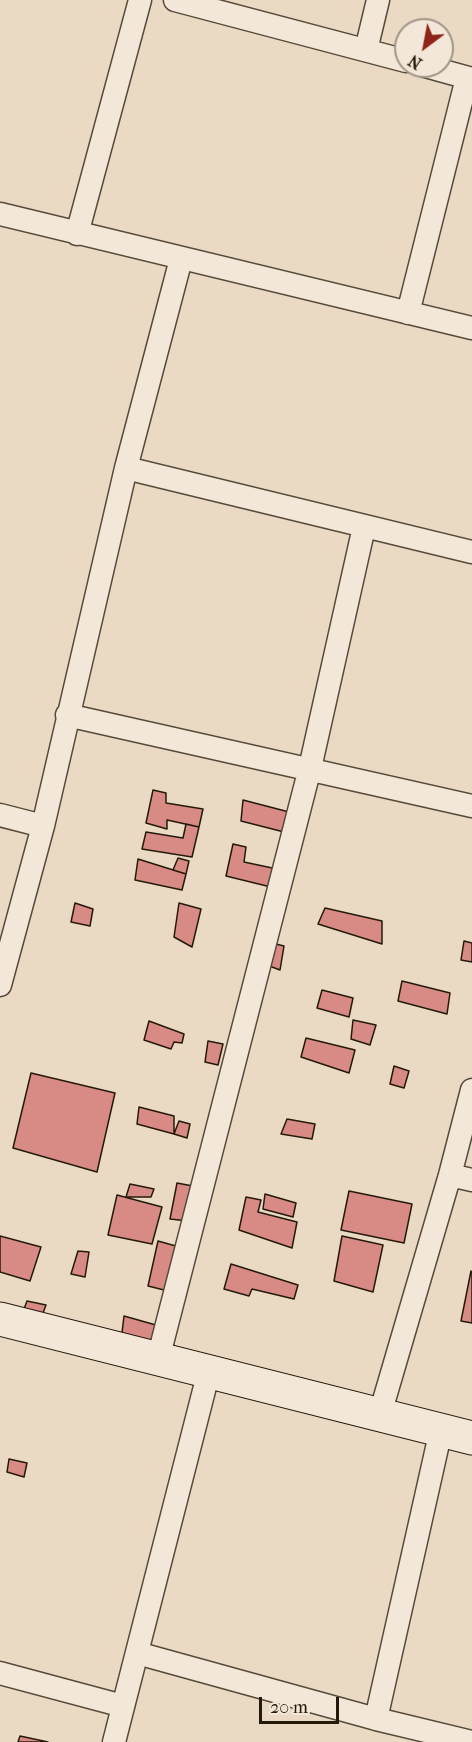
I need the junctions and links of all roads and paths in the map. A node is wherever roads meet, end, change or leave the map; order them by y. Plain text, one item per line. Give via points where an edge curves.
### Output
1 (140, 0) edge
2 (176, 0) edge
3 (378, 0) edge
4 (366, 50) junction
5 (394, 58) edge
6 (454, 74) edge
7 (470, 79) edge
8 (0, 214) edge
9 (78, 234) junction
10 (181, 259) junction
11 (408, 313) junction
12 (472, 328) edge
13 (126, 468) junction
14 (364, 527) junction
15 (472, 552) edge
16 (68, 716) junction
17 (310, 768) junction
18 (472, 806) edge
19 (0, 815) edge
20 (43, 826) junction
21 (0, 985) edge
22 (472, 1090) edge
23 (450, 1175) junction
24 (472, 1180) edge
25 (0, 1319) edge
26 (158, 1359) junction
27 (209, 1371) junction
28 (380, 1414) junction
29 (457, 1434) edge
30 (137, 1653) junction
31 (0, 1673) edge
32 (123, 1706) junction
33 (376, 1719) junction
34 (114, 1742) edge
35 (472, 1742) edge

1 - 9 street
2 - 4 street
3 - 4 street
4 - 5 street
6 - 7 street
7 - 11 street
8 - 9 street
9 - 10 street
10 - 11 street
10 - 13 street
11 - 12 street
13 - 14 street
13 - 16 street
14 - 15 street
14 - 17 street
16 - 17 street
16 - 20 street
17 - 18 street
17 - 26 street
19 - 20 street
20 - 21 street
22 - 23 street
23 - 24 street
23 - 28 street
25 - 26 street
26 - 27 street
27 - 28 street
27 - 30 street
28 - 29 street
29 - 33 street
30 - 32 street
30 - 33 street
31 - 32 street
32 - 34 street
33 - 35 street

